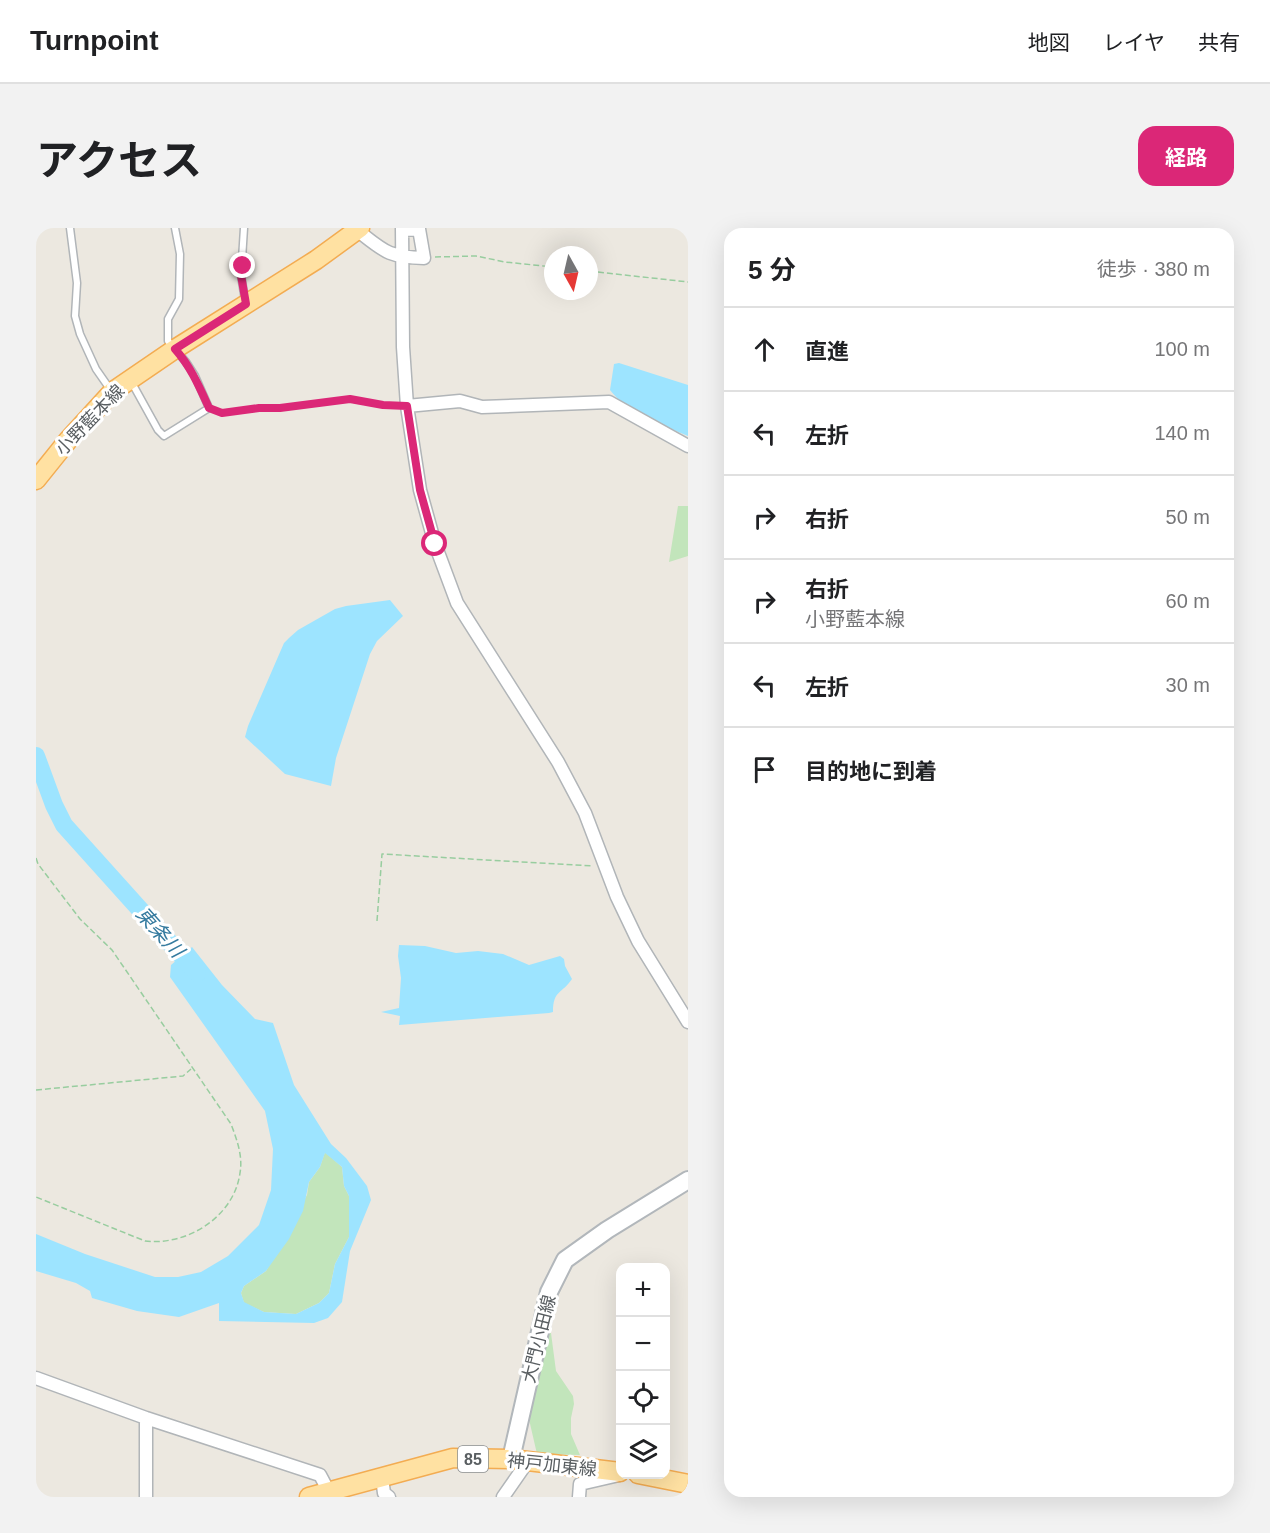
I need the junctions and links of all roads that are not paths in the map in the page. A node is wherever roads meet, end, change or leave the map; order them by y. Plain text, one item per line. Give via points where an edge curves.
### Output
1 (70, 228) edge
2 (175, 228) edge
3 (244, 228) edge
4 (359, 229) edge
5 (402, 229) edge
6 (403, 257) junction
7 (246, 304) junction
8 (175, 349) junction
9 (130, 380) junction
10 (112, 392) junction
11 (407, 406) junction
12 (688, 446) edge
13 (36, 480) edge
14 (688, 1022) edge
15 (688, 1180) edge
16 (36, 1378) edge
17 (147, 1418) junction
18 (520, 1460) junction
19 (616, 1472) edge
20 (616, 1475) edge
21 (382, 1478) junction
22 (663, 1479) edge
23 (688, 1484) edge
24 (329, 1492) junction
25 (146, 1497) edge
26 (309, 1497) edge
27 (389, 1497) edge
28 (503, 1497) edge
29 (579, 1497) edge

1 - 10 lane via 77,284 75,316 96,369
2 - 8 lane via 180,254 179,299 167,326 168,341
3 - 7 lane via 241,275
4 - 6 street via 385,252
4 - 7 main road, 小野藍本線
5 - 6 street
5 - 6 street via 419,229 424,258
6 - 11 street
7 - 8 main road, 小野藍本線
8 - 9 main road, 小野藍本線
8 - 9 lane via 195,376 209,408 164,436
9 - 10 main road, 小野藍本線
10 - 13 main road, 小野藍本線
11 - 12 street via 460,401 482,407 609,402
11 - 14 street via 420,490 457,603 558,762 585,813 638,941
15 - 18 main road, 大門小田線 via 565,1260 549,1292
16 - 17 street
17 - 24 street via 320,1475
17 - 25 street
18 - 19 main road, 神戸加東線 / 85
18 - 21 main road, 神戸加東線 / 85 via 453,1458
18 - 28 street
20 - 29 street via 580,1484
21 - 24 main road, 神戸加東線 / 85
21 - 27 street via 384,1493
22 - 23 main road
24 - 26 main road, 神戸加東線 / 85

